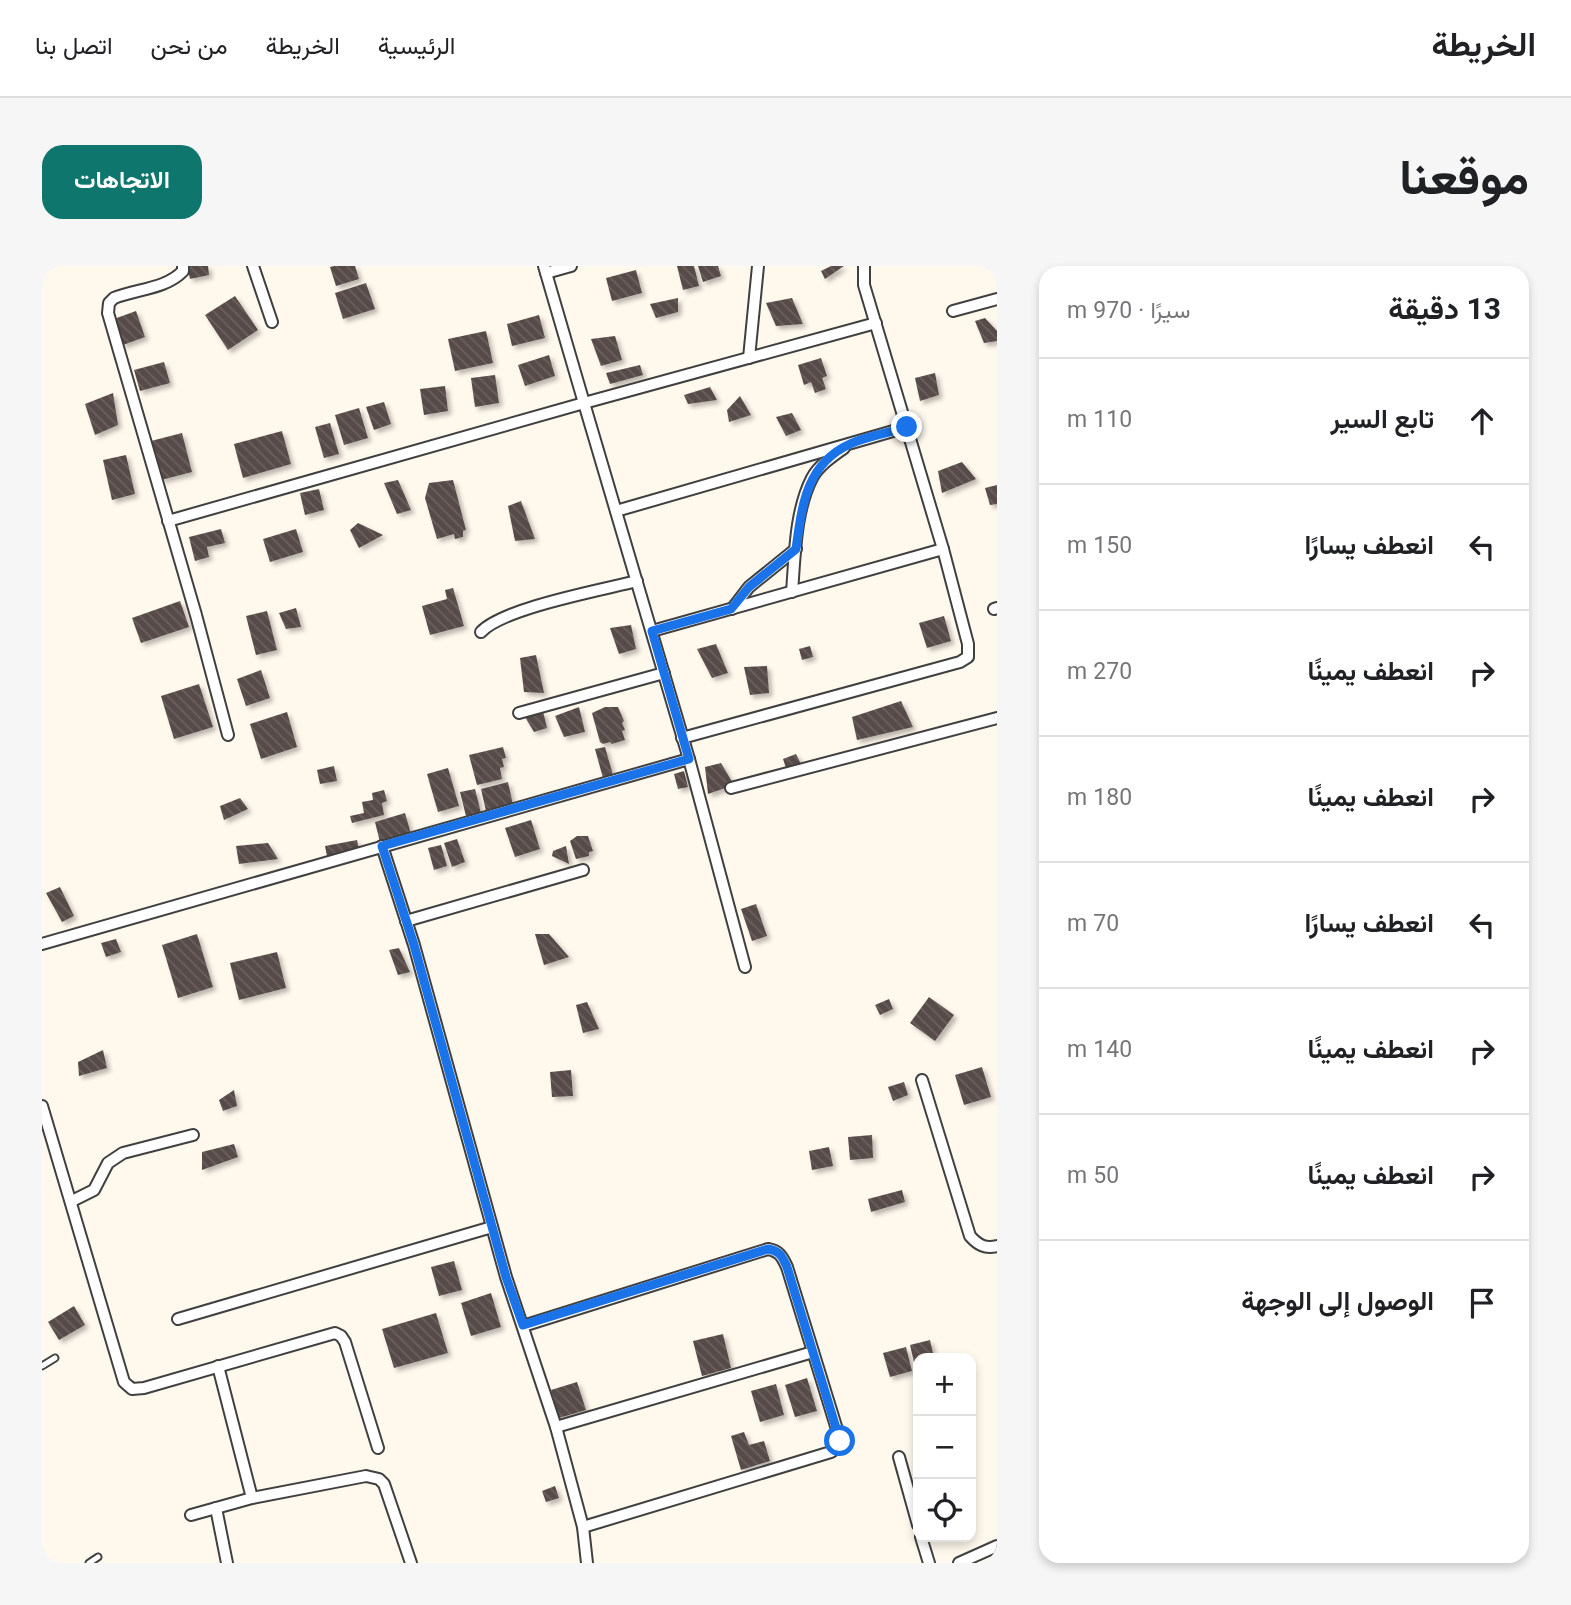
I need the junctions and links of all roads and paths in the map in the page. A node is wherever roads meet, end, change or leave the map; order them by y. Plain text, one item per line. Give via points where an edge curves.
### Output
1 (183, 266) edge
2 (253, 266) edge
3 (571, 266) edge
4 (758, 266) edge
5 (864, 266) edge
6 (545, 270) edge
7 (997, 299) edge
8 (953, 311) dead end
9 (272, 322) dead end
10 (876, 323) junction
11 (749, 358) junction
12 (584, 404) junction
13 (907, 427) junction
14 (849, 444) junction
15 (616, 511) junction
16 (168, 521) junction
17 (796, 549) junction
18 (943, 549) junction
19 (637, 581) junction
20 (792, 592) junction
21 (731, 609) junction
22 (652, 631) junction
23 (481, 632) dead end
24 (664, 673) junction
25 (520, 713) dead end
26 (997, 718) edge
27 (228, 735) dead end
28 (682, 738) junction
29 (689, 759) junction
30 (731, 788) dead end
31 (382, 846) junction
32 (583, 870) dead end
33 (406, 921) junction
34 (42, 944) edge
35 (745, 967) dead end
36 (922, 1080) dead end
37 (42, 1105) edge
38 (193, 1135) dead end
39 (72, 1201) junction
40 (492, 1227) junction
41 (997, 1246) edge
42 (177, 1319) dead end
43 (523, 1325) junction
44 (813, 1352) junction
45 (55, 1359) dead end
46 (42, 1366) edge
47 (218, 1366) junction
48 (556, 1427) junction
49 (379, 1448) dead end
50 (899, 1457) dead end
51 (252, 1498) junction
52 (913, 1507) edge
53 (216, 1508) junction
54 (191, 1515) dead end
55 (583, 1527) junction
56 (923, 1542) edge
57 (997, 1546) edge
58 (98, 1556) dead end
59 (89, 1563) edge
60 (227, 1563) edge
61 (411, 1563) edge
62 (587, 1563) edge
63 (929, 1563) edge
64 (958, 1563) edge

1 - 16 street via 178,277 114,298 108,308
2 - 9 street
3 - 6 street
4 - 11 street
5 - 10 street via 864,285
6 - 12 street
7 - 8 street
10 - 11 street
10 - 13 street
11 - 12 street
12 - 15 street
12 - 16 street
13 - 14 street
13 - 18 street
14 - 15 street
14 - 17 street via 812,477 801,509
15 - 19 street
16 - 27 street
17 - 20 street
17 - 21 street via 749,587
18 - 20 street
18 - 28 street via 968,657
19 - 22 street
19 - 23 street via 499,618
20 - 21 street
21 - 22 street
22 - 24 street
24 - 25 street
24 - 28 street
26 - 30 street
28 - 29 street
29 - 31 street
29 - 35 street
31 - 33 street
31 - 34 street
32 - 33 street
33 - 40 street
36 - 41 street via 970,1236 983,1247
37 - 39 street
38 - 39 street via 123,1153 108,1163 94,1189
39 - 47 street via 124,1382 132,1389 144,1388
40 - 42 street
40 - 43 street
43 - 44 street via 768,1249 782,1256
43 - 48 street
44 - 48 street
44 - 55 street via 839,1436 838,1447
45 - 46 lane
47 - 49 street via 335,1333 341,1336
47 - 51 street
48 - 55 street
50 - 52 street
51 - 53 street
51 - 61 street via 374,1476 384,1484
53 - 54 street
53 - 60 street
55 - 62 street
56 - 63 street
57 - 64 street
58 - 59 lane

